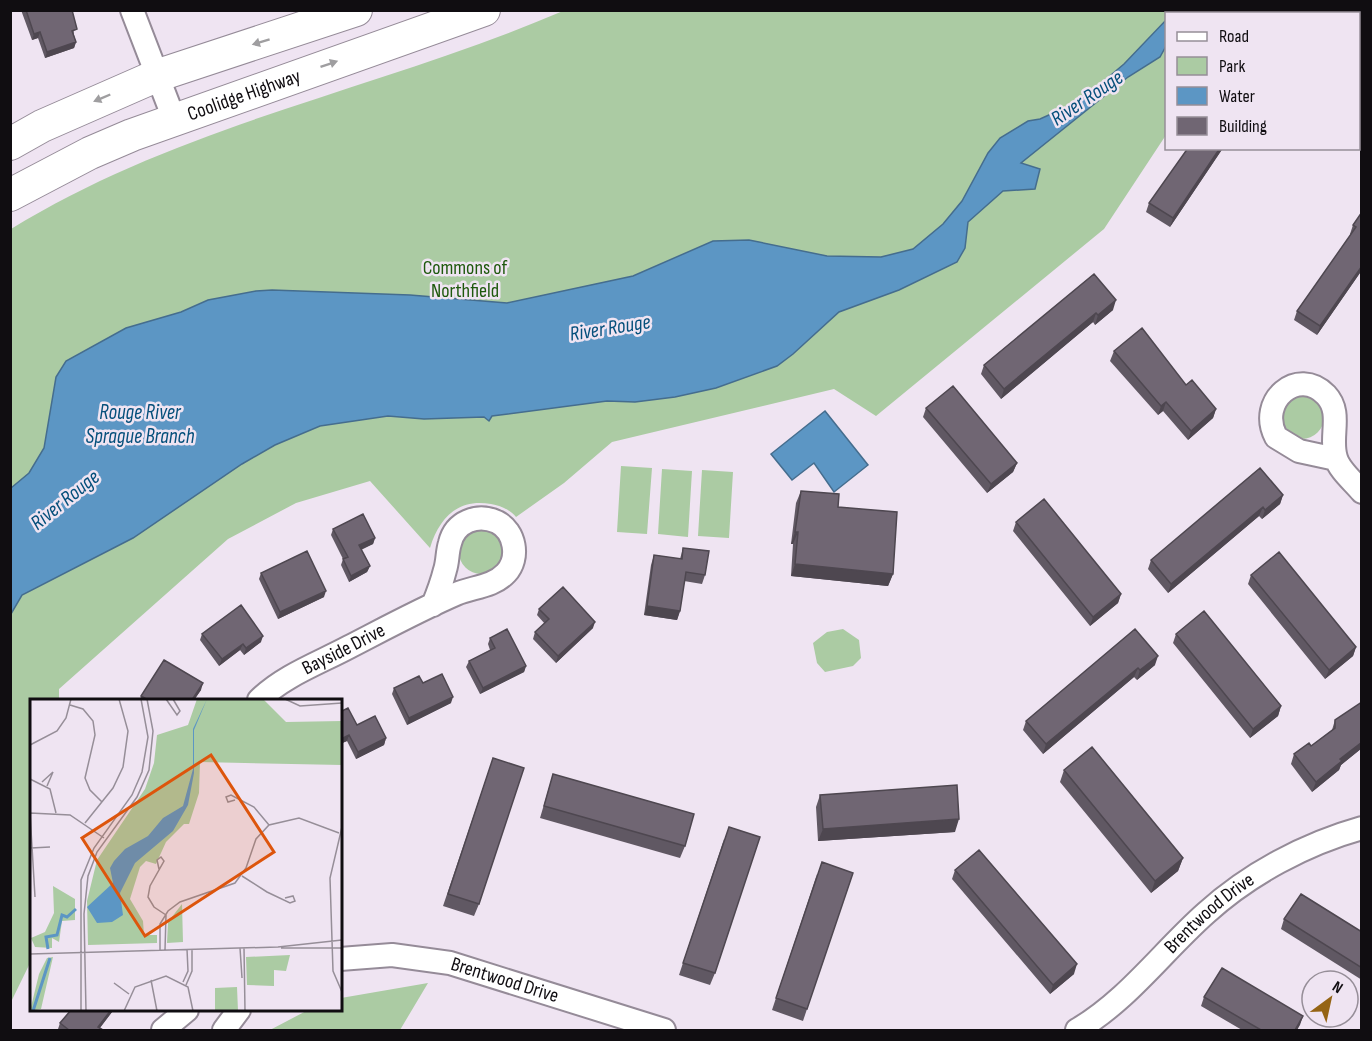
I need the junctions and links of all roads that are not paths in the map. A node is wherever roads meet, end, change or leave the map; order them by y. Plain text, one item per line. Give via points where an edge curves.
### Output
1 (132, 10) edge
2 (356, 10) edge
3 (484, 10) edge
4 (156, 76) junction
5 (174, 119) junction
6 (10, 144) edge
7 (10, 195) edge
8 (1336, 459) dead end
9 (1362, 492) edge
10 (433, 605) dead end
11 (259, 699) edge
12 (1362, 828) edge
13 (342, 959) edge
14 (186, 1011) edge
15 (237, 1011) edge
16 (163, 1030) edge
17 (224, 1030) edge
18 (664, 1030) edge
19 (1077, 1030) edge

1 - 4 street
2 -> 4 main road
5 -> 3 main road, Coolidge Highway
4 - 5 street
4 -> 6 main road
5 - 7 main road, Coolidge Highway via 90,153
8 - 9 street
10 - 11 street, Bayside Drive via 293,676
12 - 19 street, Brentwood Drive via 1304,849 1230,893 1206,912 1134,987
13 - 18 street, Brentwood Drive via 392,955 450,963
14 - 16 street
15 - 17 street

